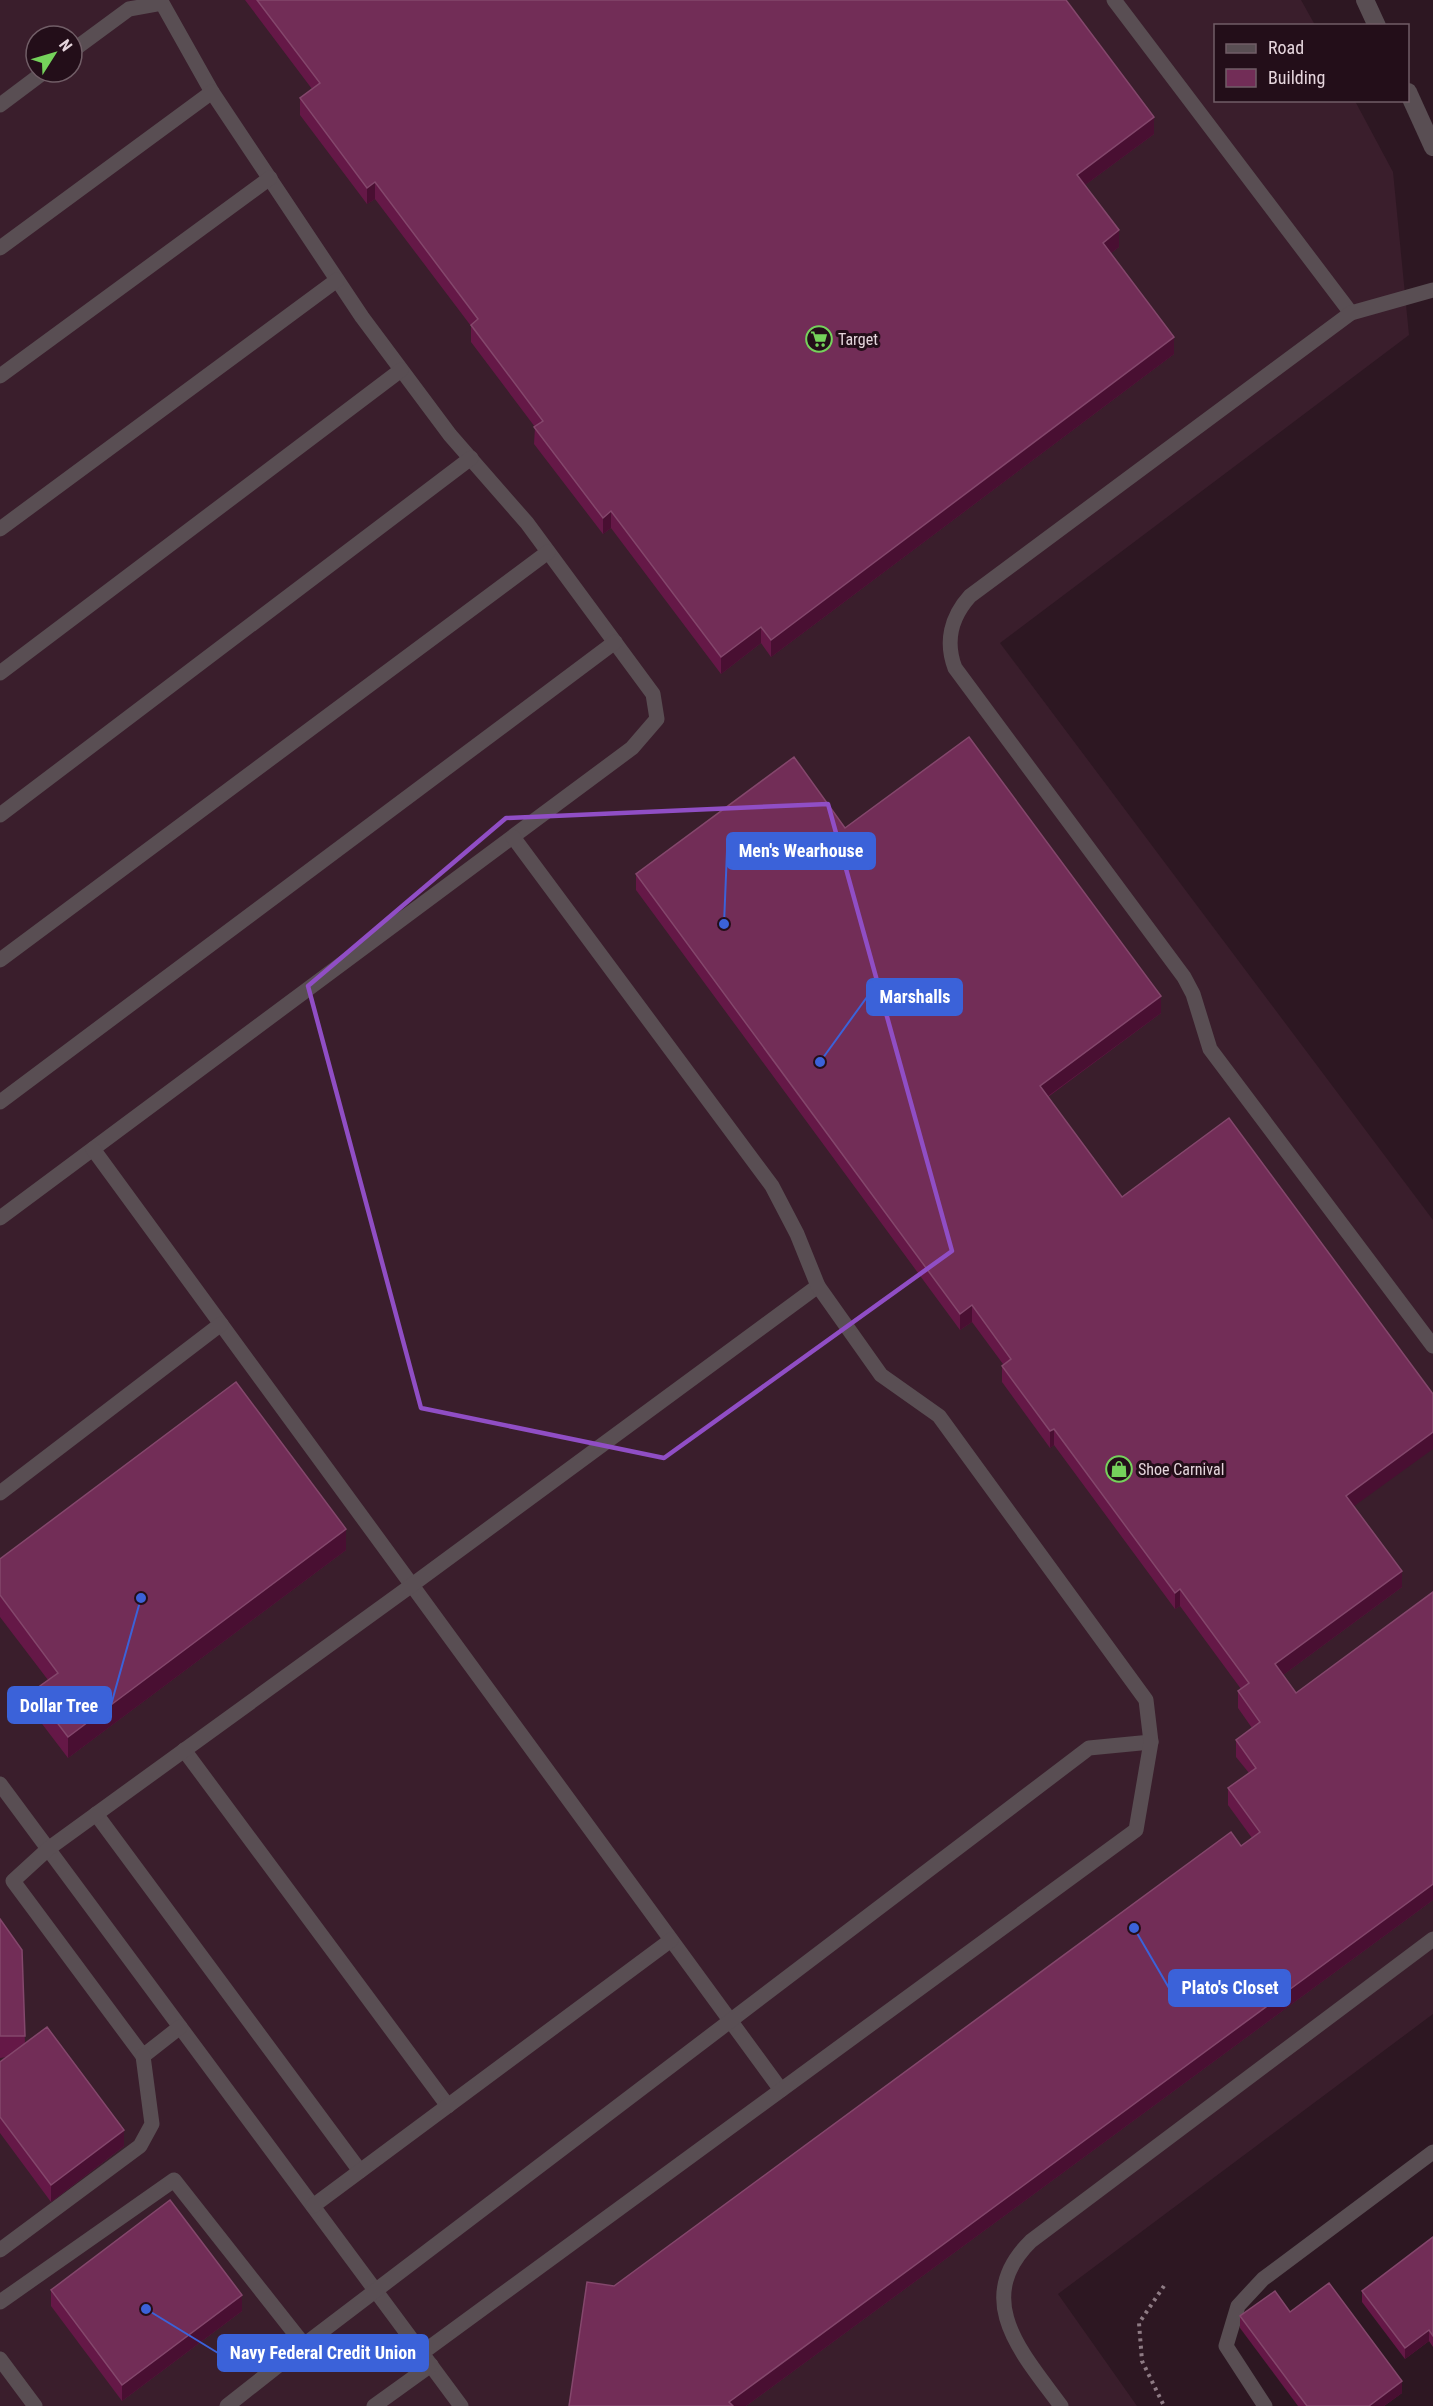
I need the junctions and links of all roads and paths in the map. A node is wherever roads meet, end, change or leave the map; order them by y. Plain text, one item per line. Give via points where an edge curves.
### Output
1 (1114, 0) edge
2 (1365, 0) edge
3 (1376, 24) edge
4 (84, 42) edge
5 (28, 84) edge
6 (212, 92) junction
7 (1409, 96) edge
8 (0, 105) edge
9 (1432, 144) edge
10 (270, 178) junction
11 (0, 248) edge
12 (337, 280) junction
13 (1433, 290) edge
14 (1351, 313) junction
15 (401, 370) junction
16 (0, 376) edge
17 (471, 458) junction
18 (0, 529) edge
19 (548, 552) junction
20 (615, 642) junction
21 (0, 673) edge
22 (0, 815) edge
23 (513, 837) junction
24 (0, 960) edge
25 (0, 1102) edge
26 (93, 1149) junction
27 (0, 1218) edge
28 (818, 1286) junction
29 (221, 1324) junction
30 (1433, 1346) edge
31 (0, 1493) edge
32 (412, 1585) junction
33 (1151, 1742) junction
34 (184, 1750) junction
35 (0, 1784) edge
36 (96, 1814) junction
37 (48, 1849) junction
38 (6, 1880) edge
39 (1433, 1939) edge
40 (671, 1940) junction
41 (729, 2019) junction
42 (180, 2026) junction
43 (143, 2056) junction
44 (781, 2090) junction
45 (448, 2106) junction
46 (1433, 2152) edge
47 (360, 2171) junction
48 (313, 2206) junction
49 (0, 2250) edge
50 (1164, 2286) dead end
51 (376, 2290) junction
52 (0, 2302) edge
53 (304, 2344) junction
54 (0, 2359) edge
55 (427, 2359) junction
56 (34, 2406) edge
57 (227, 2406) edge
58 (374, 2406) edge
59 (462, 2406) edge
60 (1061, 2406) edge
61 (1164, 2406) edge
62 (1265, 2406) edge

1 - 14 lane
2 - 3 street
4 - 6 lane via 129,9 162,3
5 - 8 lane
6 - 10 lane
6 - 11 lane
7 - 9 street
10 - 12 lane
10 - 16 lane
12 - 15 lane
12 - 18 lane
13 - 14 lane
14 - 30 lane via 970,596 952,625 950,654 955,668 1189,984 1210,1049
15 - 17 lane
15 - 21 lane
17 - 19 lane
17 - 22 lane
19 - 20 lane
19 - 24 lane
20 - 23 lane via 653,694 657,720 632,748
20 - 25 lane
23 - 26 lane
23 - 28 lane via 772,1186
26 - 27 lane
26 - 29 lane
28 - 32 lane
28 - 33 lane via 881,1375 939,1416 960,1444 1146,1700
29 - 31 lane
29 - 32 lane
32 - 34 lane
32 - 40 lane
33 - 41 lane via 1089,1748
33 - 44 lane via 1136,1830
34 - 36 lane
34 - 45 lane
35 - 37 lane
36 - 37 lane
36 - 47 lane
37 - 38 lane
37 - 42 lane
38 - 43 lane
39 - 60 lane via 1031,2241 1014,2260 1004,2291 1005,2316 1021,2352
40 - 41 lane
40 - 45 lane
41 - 44 lane
41 - 51 lane
42 - 43 lane
42 - 48 lane
43 - 49 lane via 152,2124 140,2146
44 - 55 lane
45 - 47 lane
46 - 62 lane via 1263,2279 1238,2306 1226,2346
47 - 48 lane
48 - 51 lane
50 - 61 path via 1139,2323 1142,2361
51 - 53 lane
51 - 55 lane
52 - 53 lane via 174,2180
53 - 57 lane
54 - 56 lane
55 - 58 lane
55 - 59 lane

